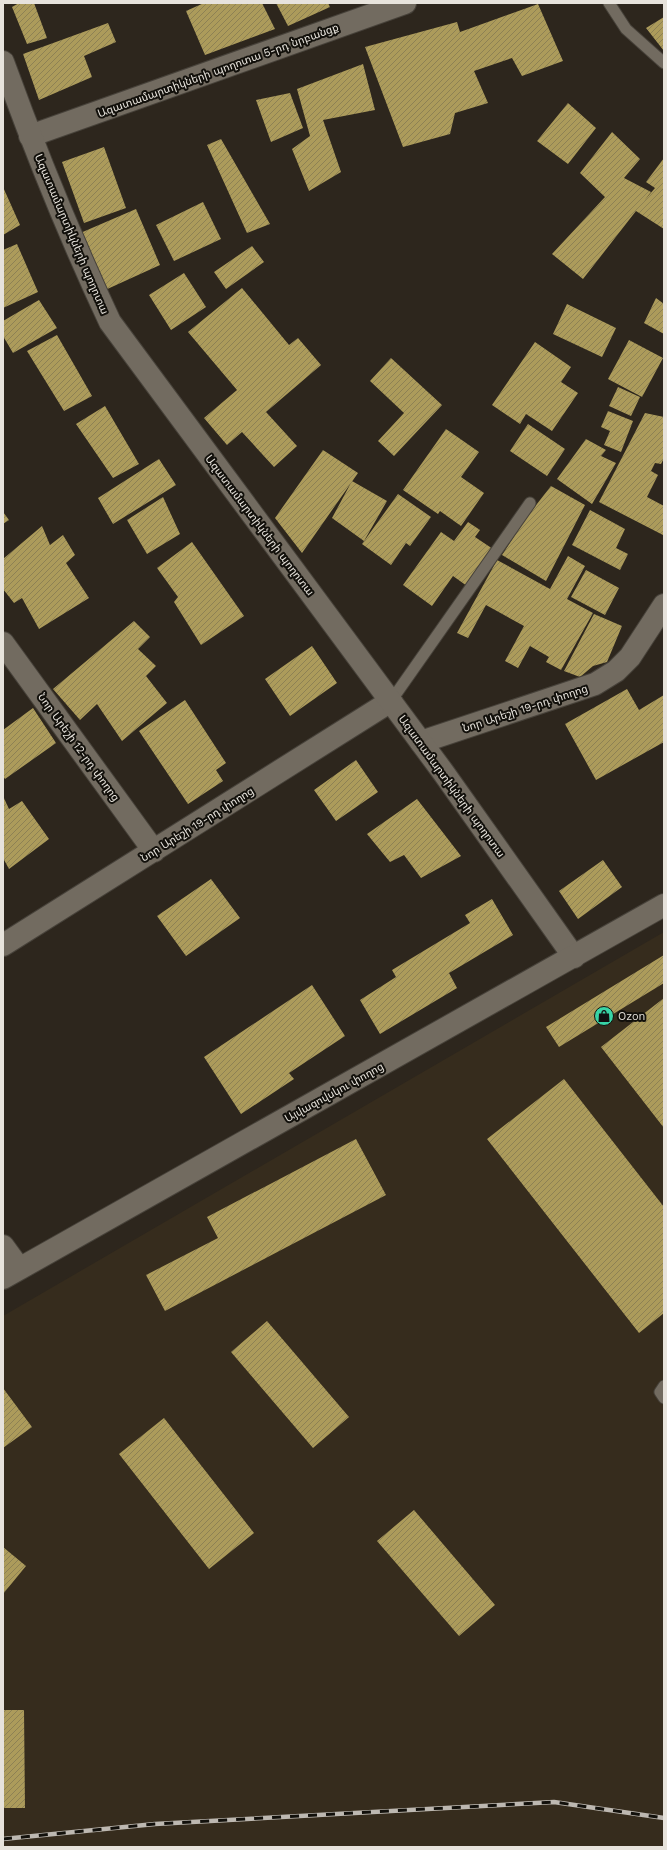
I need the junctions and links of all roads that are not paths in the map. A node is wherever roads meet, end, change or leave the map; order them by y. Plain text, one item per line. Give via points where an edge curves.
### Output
1 (405, 3) edge
2 (609, 3) edge
3 (3, 62) edge
4 (664, 63) edge
5 (30, 136) junction
6 (530, 504) dead end
7 (664, 605) edge
8 (3, 643) edge
9 (391, 701) junction
10 (421, 742) junction
11 (154, 851) junction
12 (664, 905) edge
13 (3, 945) edge
14 (574, 957) junction
15 (3, 1246) edge
16 (11, 1273) edge
17 (664, 1386) edge
18 (664, 1398) edge

1 - 5 street, Ազատամարտիկների պողոտա 5-րդ նրբանցք
2 - 4 lane via 626,29
3 - 5 street, Ազատամարտիկների պողոտա
5 - 9 street, Ազատամարտիկների պողոտա via 80,258 110,322
6 - 9 lane
7 - 10 street, Նոր Արեշի 19-րդ փողոց via 630,656 616,671 595,684
8 - 11 street, Նոր Արեշի 12-րդ փողոց
9 - 10 street, Ազատամարտիկների պողոտա
9 - 11 street, Նոր Արեշի 19-րդ փողոց
10 - 14 street, Ազատամարտիկների պողոտա
11 - 13 street, Նոր Արեշի 19-րդ փողոց
12 - 14 street, Այվազովսկու փողոց
14 - 16 street, Այվազովսկու փողոց
15 - 16 street
17 - 18 lane via 660,1392

